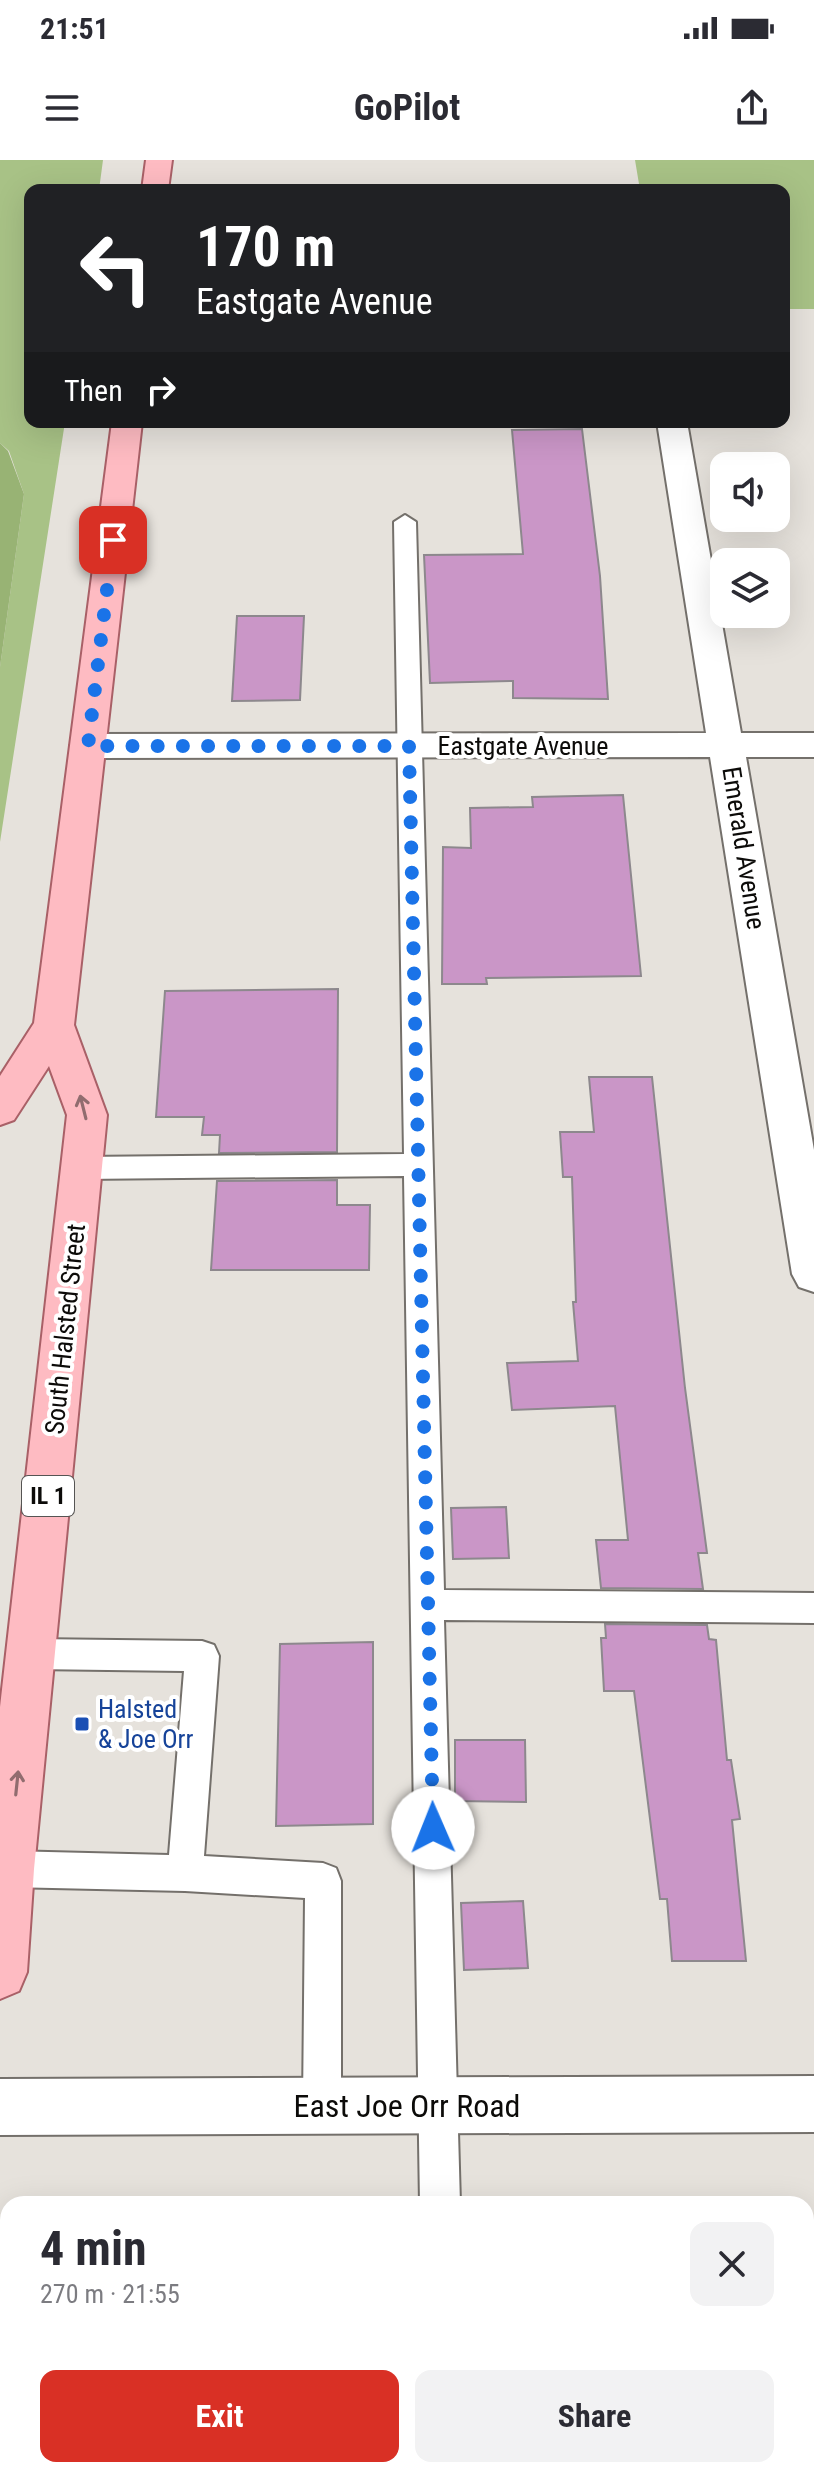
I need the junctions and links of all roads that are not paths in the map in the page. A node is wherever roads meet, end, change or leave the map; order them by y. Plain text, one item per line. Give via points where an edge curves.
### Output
1 (159, 160) edge
2 (156, 184) edge
3 (126, 428) edge
4 (673, 428) edge
5 (405, 522) dead end
6 (814, 745) edge
7 (88, 746) junction
8 (409, 746) junction
9 (727, 746) junction
10 (54, 1025) junction
11 (0, 1109) edge
12 (418, 1165) junction
13 (81, 1168) junction
14 (814, 1274) edge
15 (428, 1605) junction
16 (814, 1608) edge
17 (32, 1654) junction
18 (8, 1869) junction
19 (185, 1873) junction
20 (0, 1972) edge
21 (814, 2104) edge
22 (322, 2106) junction
23 (438, 2106) junction
24 (0, 2107) edge
25 (440, 2196) edge

1 - 2 main road
3 - 7 main road, South Halsted Street / IL 1
4 - 9 street, Emerald Avenue
5 - 8 lane
6 - 9 street, Eastgate Avenue
7 - 8 street, Eastgate Avenue
7 - 10 main road, South Halsted Street / IL 1
8 - 9 street, Eastgate Avenue
8 - 12 lane
9 - 14 street, Emerald Avenue
10 - 11 main road, South Halsted Street / IL 1
13 -> 10 main road, South Halsted Street / IL 1 via 87,1115
12 - 13 lane
12 - 15 lane
13 - 17 main road, South Halsted Street / IL 1
15 - 16 lane
15 - 23 lane
18 -> 17 main road, South Halsted Street / IL 1
17 - 19 lane via 202,1656
18 - 19 lane
18 - 20 main road, South Halsted Street / IL 1
19 - 22 lane via 323,1881
21 - 23 street, East Joe Orr Road
22 - 23 street, East Joe Orr Road
22 - 24 street, East Joe Orr Road
23 - 25 lane

